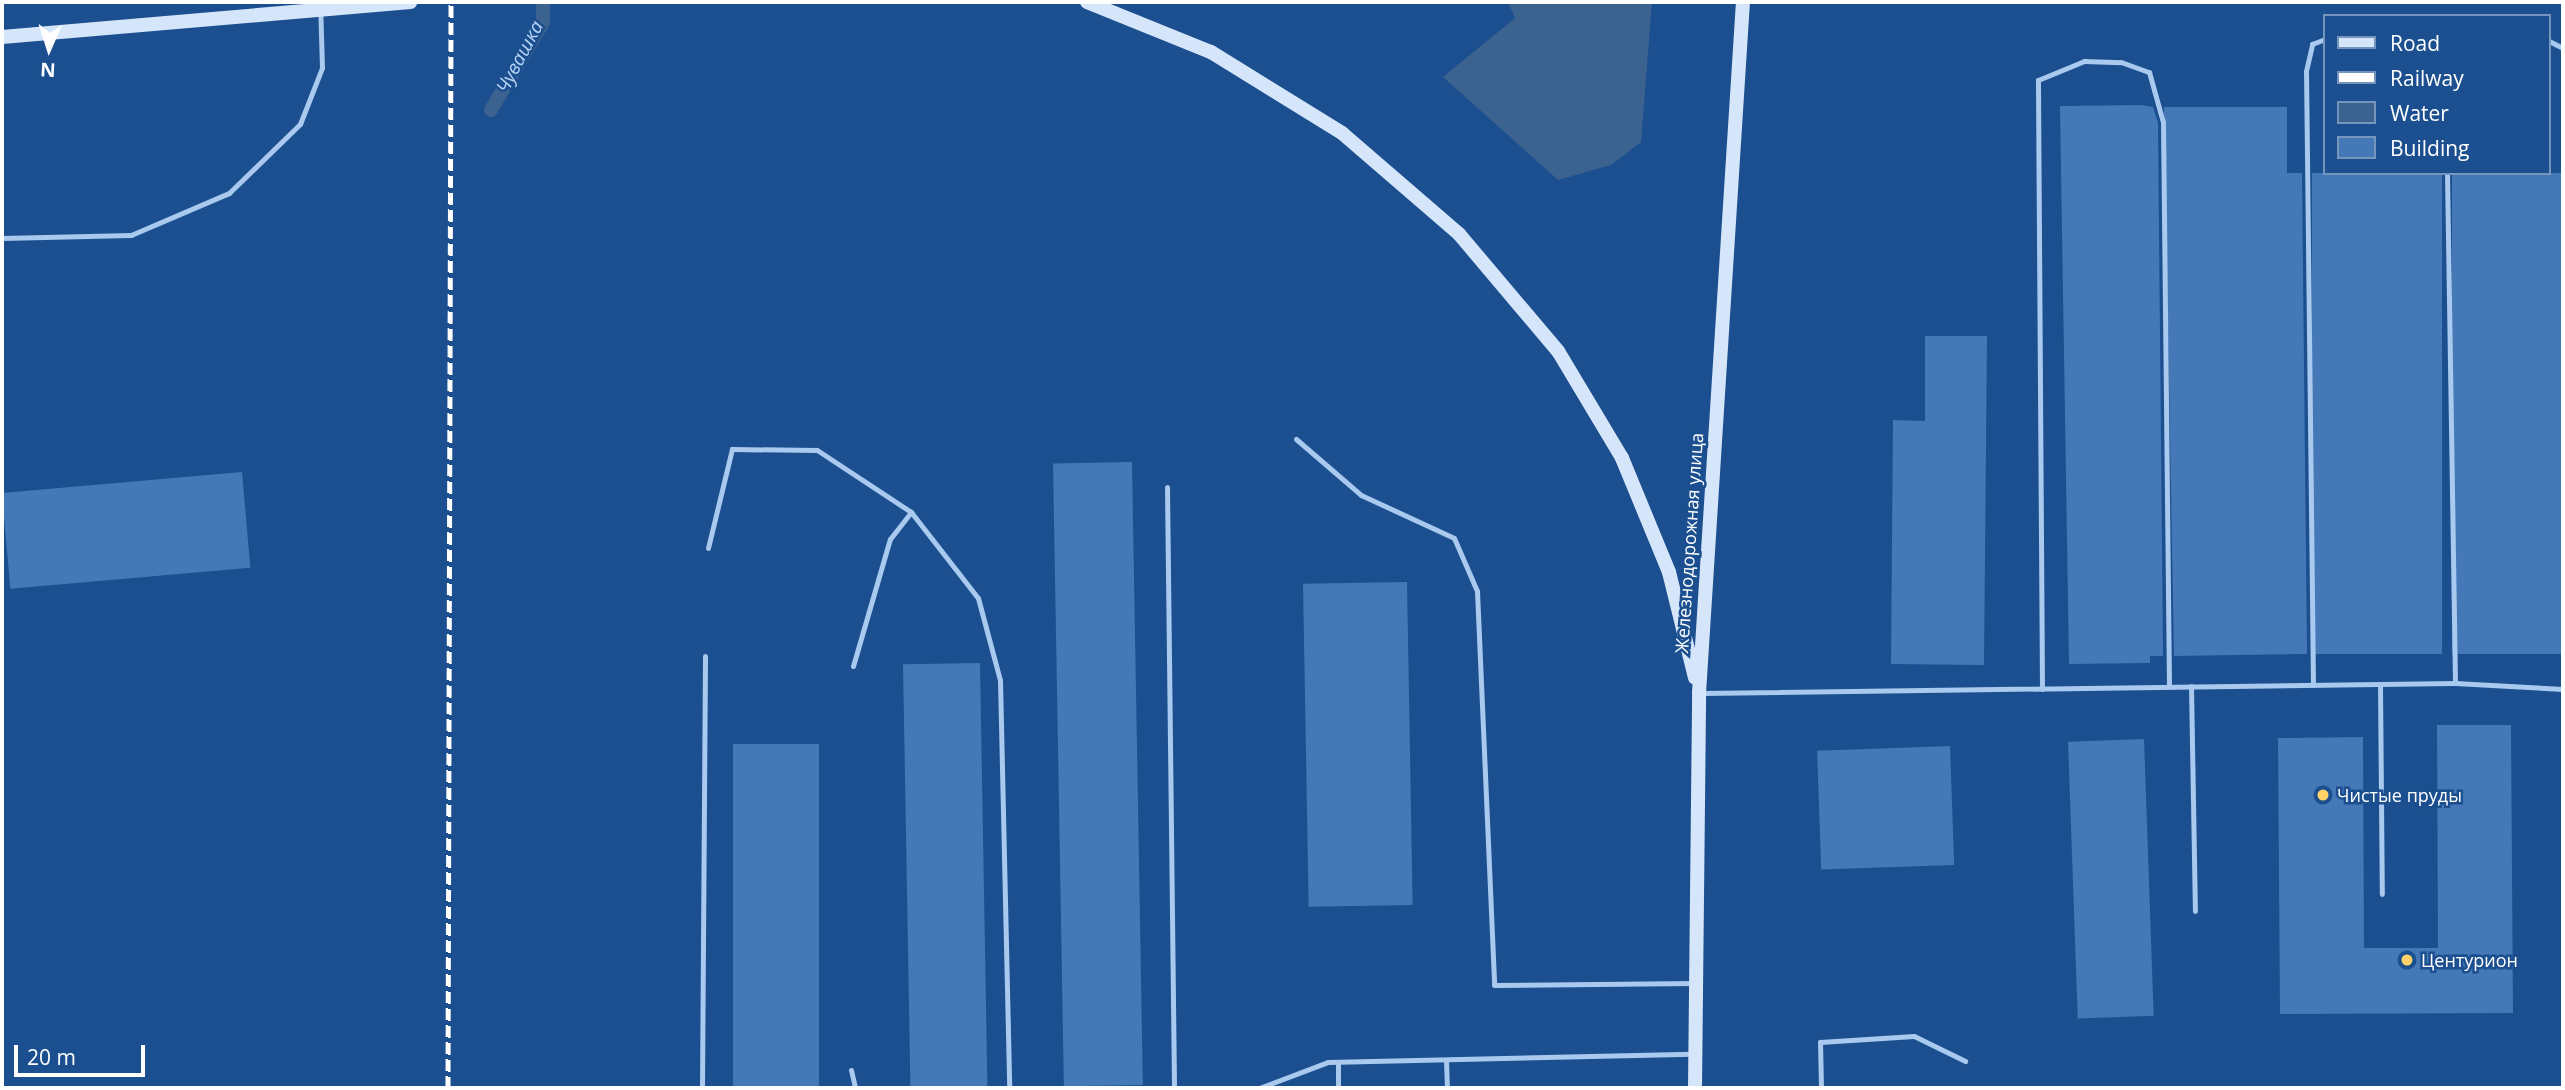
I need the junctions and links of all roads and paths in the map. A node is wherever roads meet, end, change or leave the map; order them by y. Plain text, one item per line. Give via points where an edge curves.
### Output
1 (320, 2) edge
2 (411, 2) edge
3 (1087, 2) edge
4 (1743, 2) edge
5 (2, 37) edge
6 (2324, 39) edge
7 (2447, 175) edge
8 (2, 238) edge
9 (1296, 439) dead end
10 (1167, 487) dead end
11 (911, 512) junction
12 (708, 548) dead end
13 (705, 656) dead end
14 (853, 666) dead end
15 (2455, 683) junction
16 (2380, 684) junction
17 (2313, 685) junction
18 (2169, 686) junction
19 (2191, 686) junction
20 (2042, 689) junction
21 (2563, 689) edge
22 (1699, 693) junction
23 (2382, 894) dead end
24 (2194, 911) dead end
25 (1695, 983) junction
26 (1695, 1054) junction
27 (1446, 1060) junction
28 (1965, 1061) dead end
29 (1338, 1062) junction
30 (851, 1070) dead end
31 (702, 1088) edge
32 (855, 1088) edge
33 (1009, 1088) edge
34 (1174, 1088) edge
35 (1259, 1088) edge
36 (1338, 1088) edge
37 (1447, 1088) edge
38 (1695, 1088) edge
39 (1821, 1088) edge

1 - 8 lane via 322,68 300,124 229,194 131,235
2 - 5 main road, bridge
3 - 22 main road via 1211,52 1342,133 1459,234 1558,351 1622,458 1669,572
4 - 22 main road, Железнодорожная улица
6 - 17 lane via 2312,44 2306,71
7 - 15 lane
9 - 25 lane via 1361,495 1454,538 1477,591 1493,985
10 - 34 lane
11 - 12 lane via 817,450 732,449
11 - 14 lane via 890,539
11 - 33 lane via 978,598 1000,680
13 - 31 lane
15 - 16 lane
15 - 21 lane
16 - 17 lane
16 - 23 lane
17 - 19 lane
18 - 19 lane
18 - 20 lane
18 - 20 lane via 2163,122 2149,72 2121,62 2084,61 2038,80
19 - 24 lane
20 - 22 lane
22 - 25 main road, Железнодорожная улица
25 - 26 main road, Железнодорожная улица
26 - 27 lane
26 - 38 main road, Железнодорожная улица
27 - 29 lane
27 - 37 lane
28 - 39 lane via 1914,1036 1821,1042
29 - 35 lane
29 - 36 lane
30 - 32 lane

